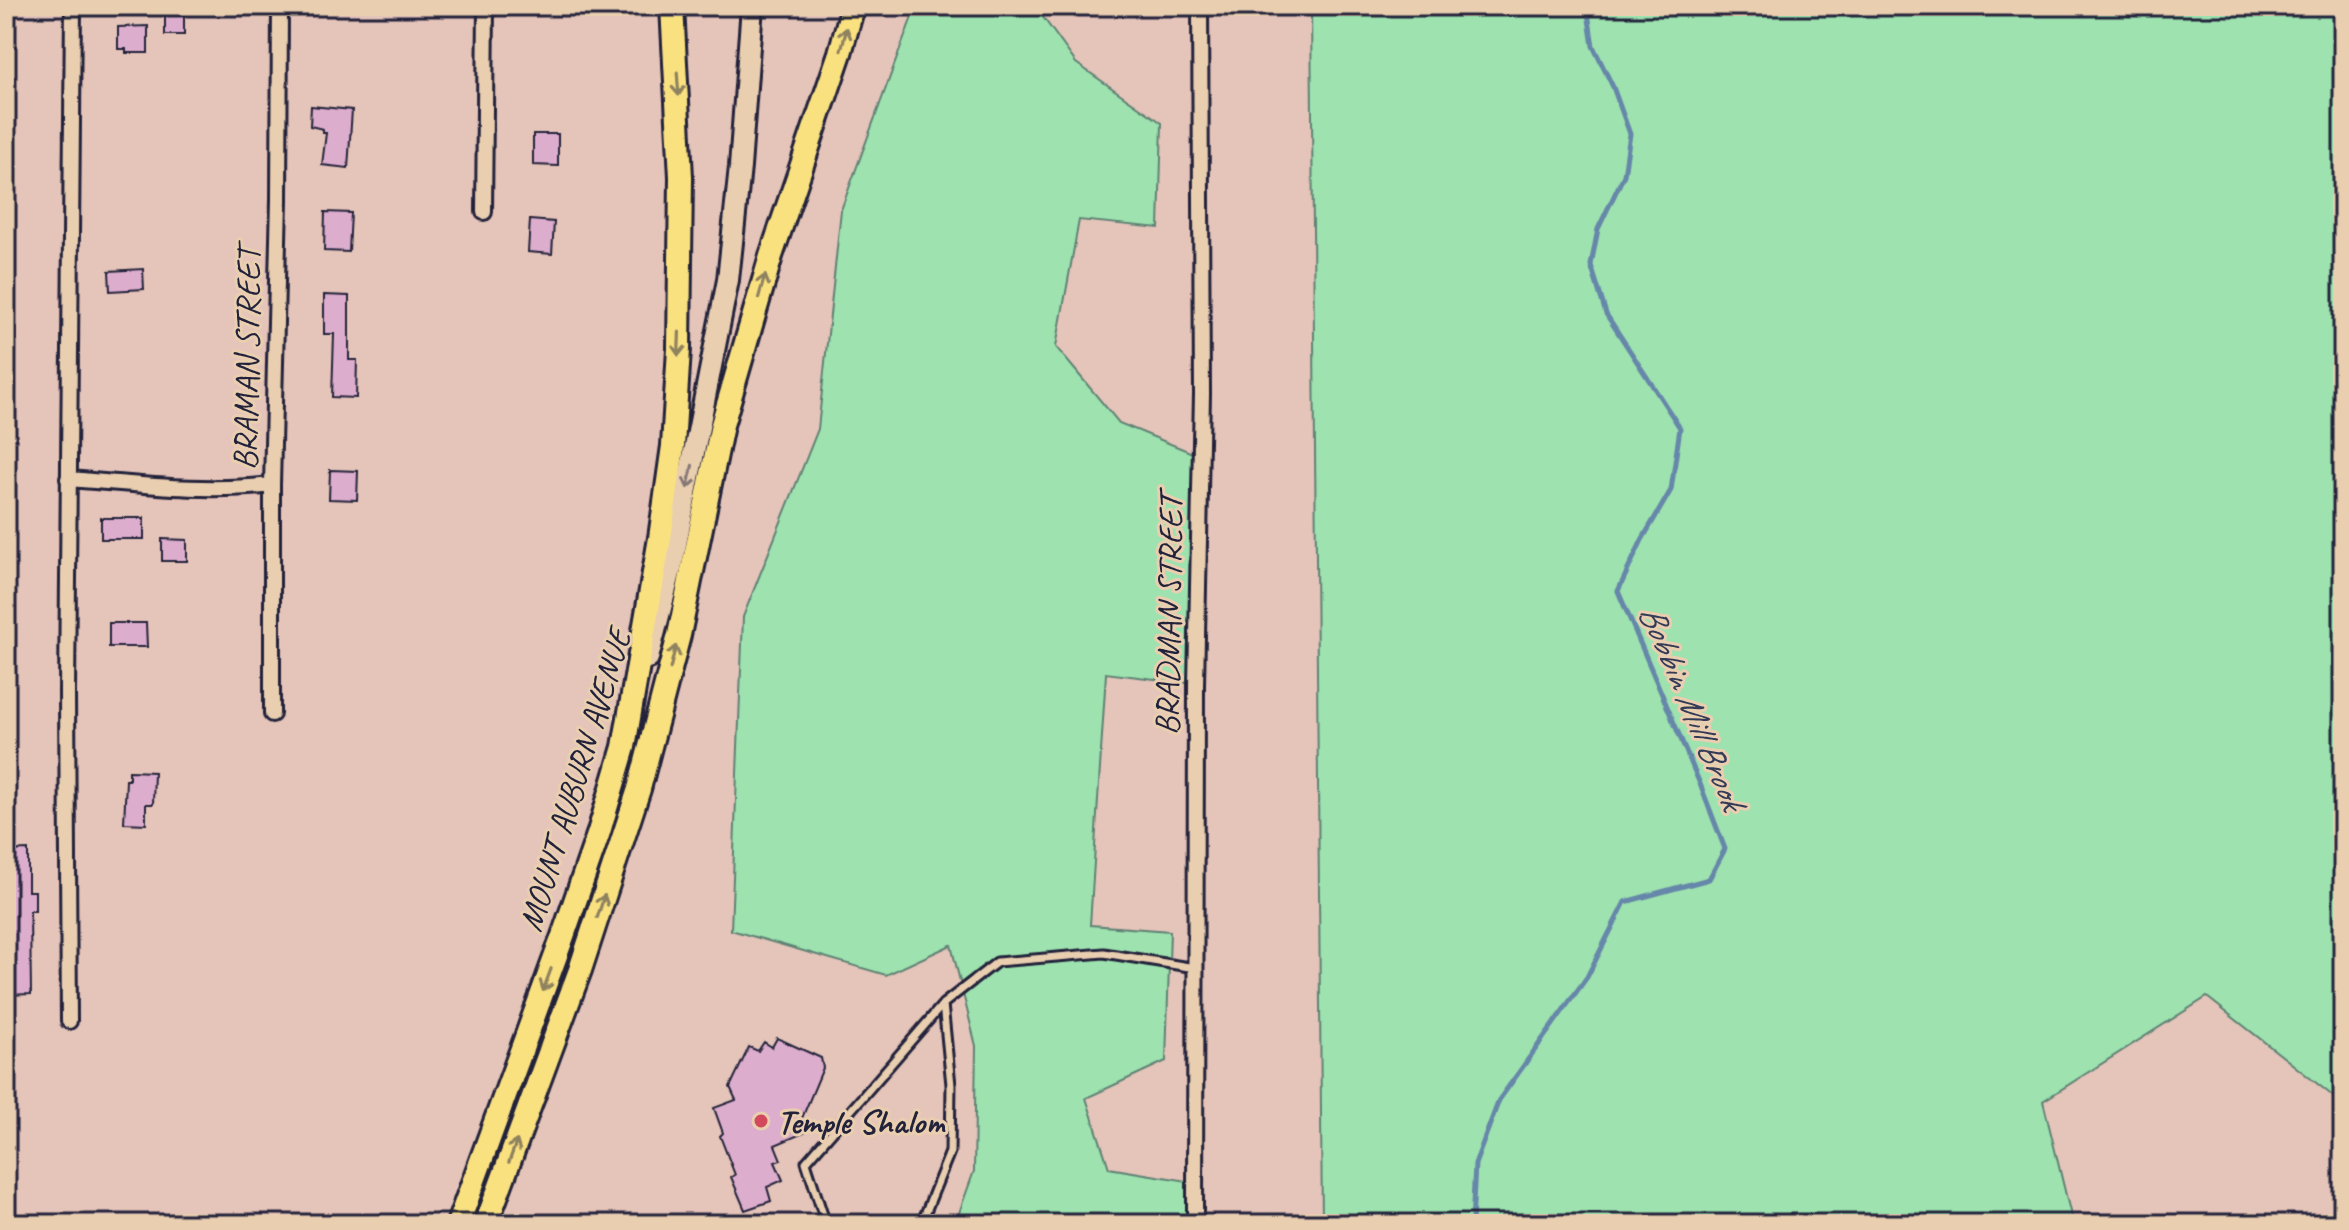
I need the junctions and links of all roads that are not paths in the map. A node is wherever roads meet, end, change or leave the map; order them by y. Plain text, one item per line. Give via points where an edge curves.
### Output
1 (73, 6) edge
2 (280, 6) edge
3 (486, 6) edge
4 (672, 6) edge
5 (752, 6) edge
6 (853, 6) edge
7 (1200, 6) edge
8 (484, 212) dead end
9 (716, 345) junction
10 (68, 479) junction
11 (272, 485) junction
12 (707, 496) junction
13 (272, 714) dead end
14 (624, 747) junction
15 (1195, 968) junction
16 (943, 1004) junction
17 (69, 1021) dead end
18 (458, 1224) edge
19 (486, 1224) edge
20 (826, 1224) edge
21 (918, 1224) edge
22 (1195, 1224) edge

1 - 10 street
2 - 11 street, BRAMAN STREET
3 - 8 street
4 -> 14 main road via 681,177 679,349 671,461
5 - 9 main road, MOUNT AUBURN AVENUE via 740,167
12 -> 6 main road via 771,256
7 - 15 street, BRADMAN STREET via 1202,394
9 - 12 main road, MOUNT AUBURN AVENUE
9 -> 14 main road, MOUNT AUBURN AVENUE via 671,569
10 - 11 street via 208,490
10 - 17 street
11 - 13 street, BRAMAN STREET
19 -> 12 main road, MOUNT AUBURN AVENUE via 580,970 639,789 679,635
14 -> 18 main road, MOUNT AUBURN AVENUE via 579,892
15 - 16 lane via 1104,953 997,962
15 - 22 street, BRADMAN STREET
16 - 20 lane via 806,1162
16 - 21 lane via 951,1085 950,1152

